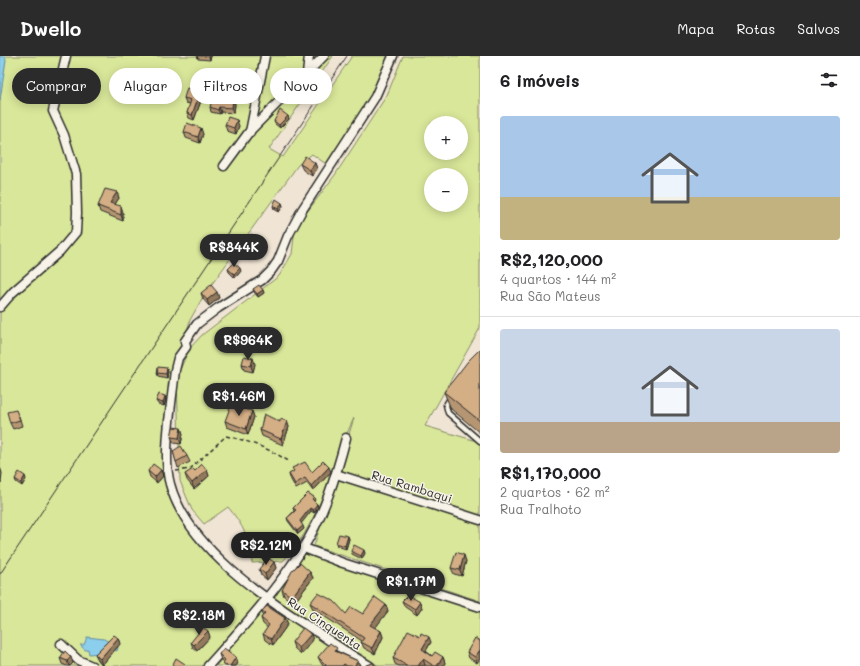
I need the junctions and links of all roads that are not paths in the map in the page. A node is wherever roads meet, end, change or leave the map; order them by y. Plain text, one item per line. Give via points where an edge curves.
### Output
1 (66, 56) edge
2 (265, 56) edge
3 (310, 56) edge
4 (324, 56) edge
5 (393, 56) edge
6 (308, 68) edge
7 (313, 68) edge
8 (277, 104) edge
9 (249, 132) junction
10 (224, 166) dead end
11 (0, 307) edge
12 (452, 394) edge
13 (346, 438) dead end
14 (480, 441) edge
15 (336, 474) junction
16 (480, 520) edge
17 (304, 548) junction
18 (268, 599) junction
19 (480, 607) edge
20 (61, 644) dead end
21 (92, 666) edge
22 (208, 666) edge
23 (370, 666) edge

1 - 11 street via 53,111 64,135 76,174 76,232 60,251 13,292
2 - 9 street
3 - 6 street
4 - 7 street
5 - 18 street, Rua Cinquenta via 375,97 302,210 278,261 267,276 197,324 185,341 186,348 178,358 175,370 168,473 178,504 195,533 214,554
8 - 9 street
9 - 10 street
12 - 14 lane via 446,405 448,413
13 - 15 street
15 - 16 street, Rua Rambaqui
15 - 17 street
17 - 18 street
17 - 19 street
18 - 22 street
18 - 23 street, Rua Cinquenta
20 - 21 street via 78,660

